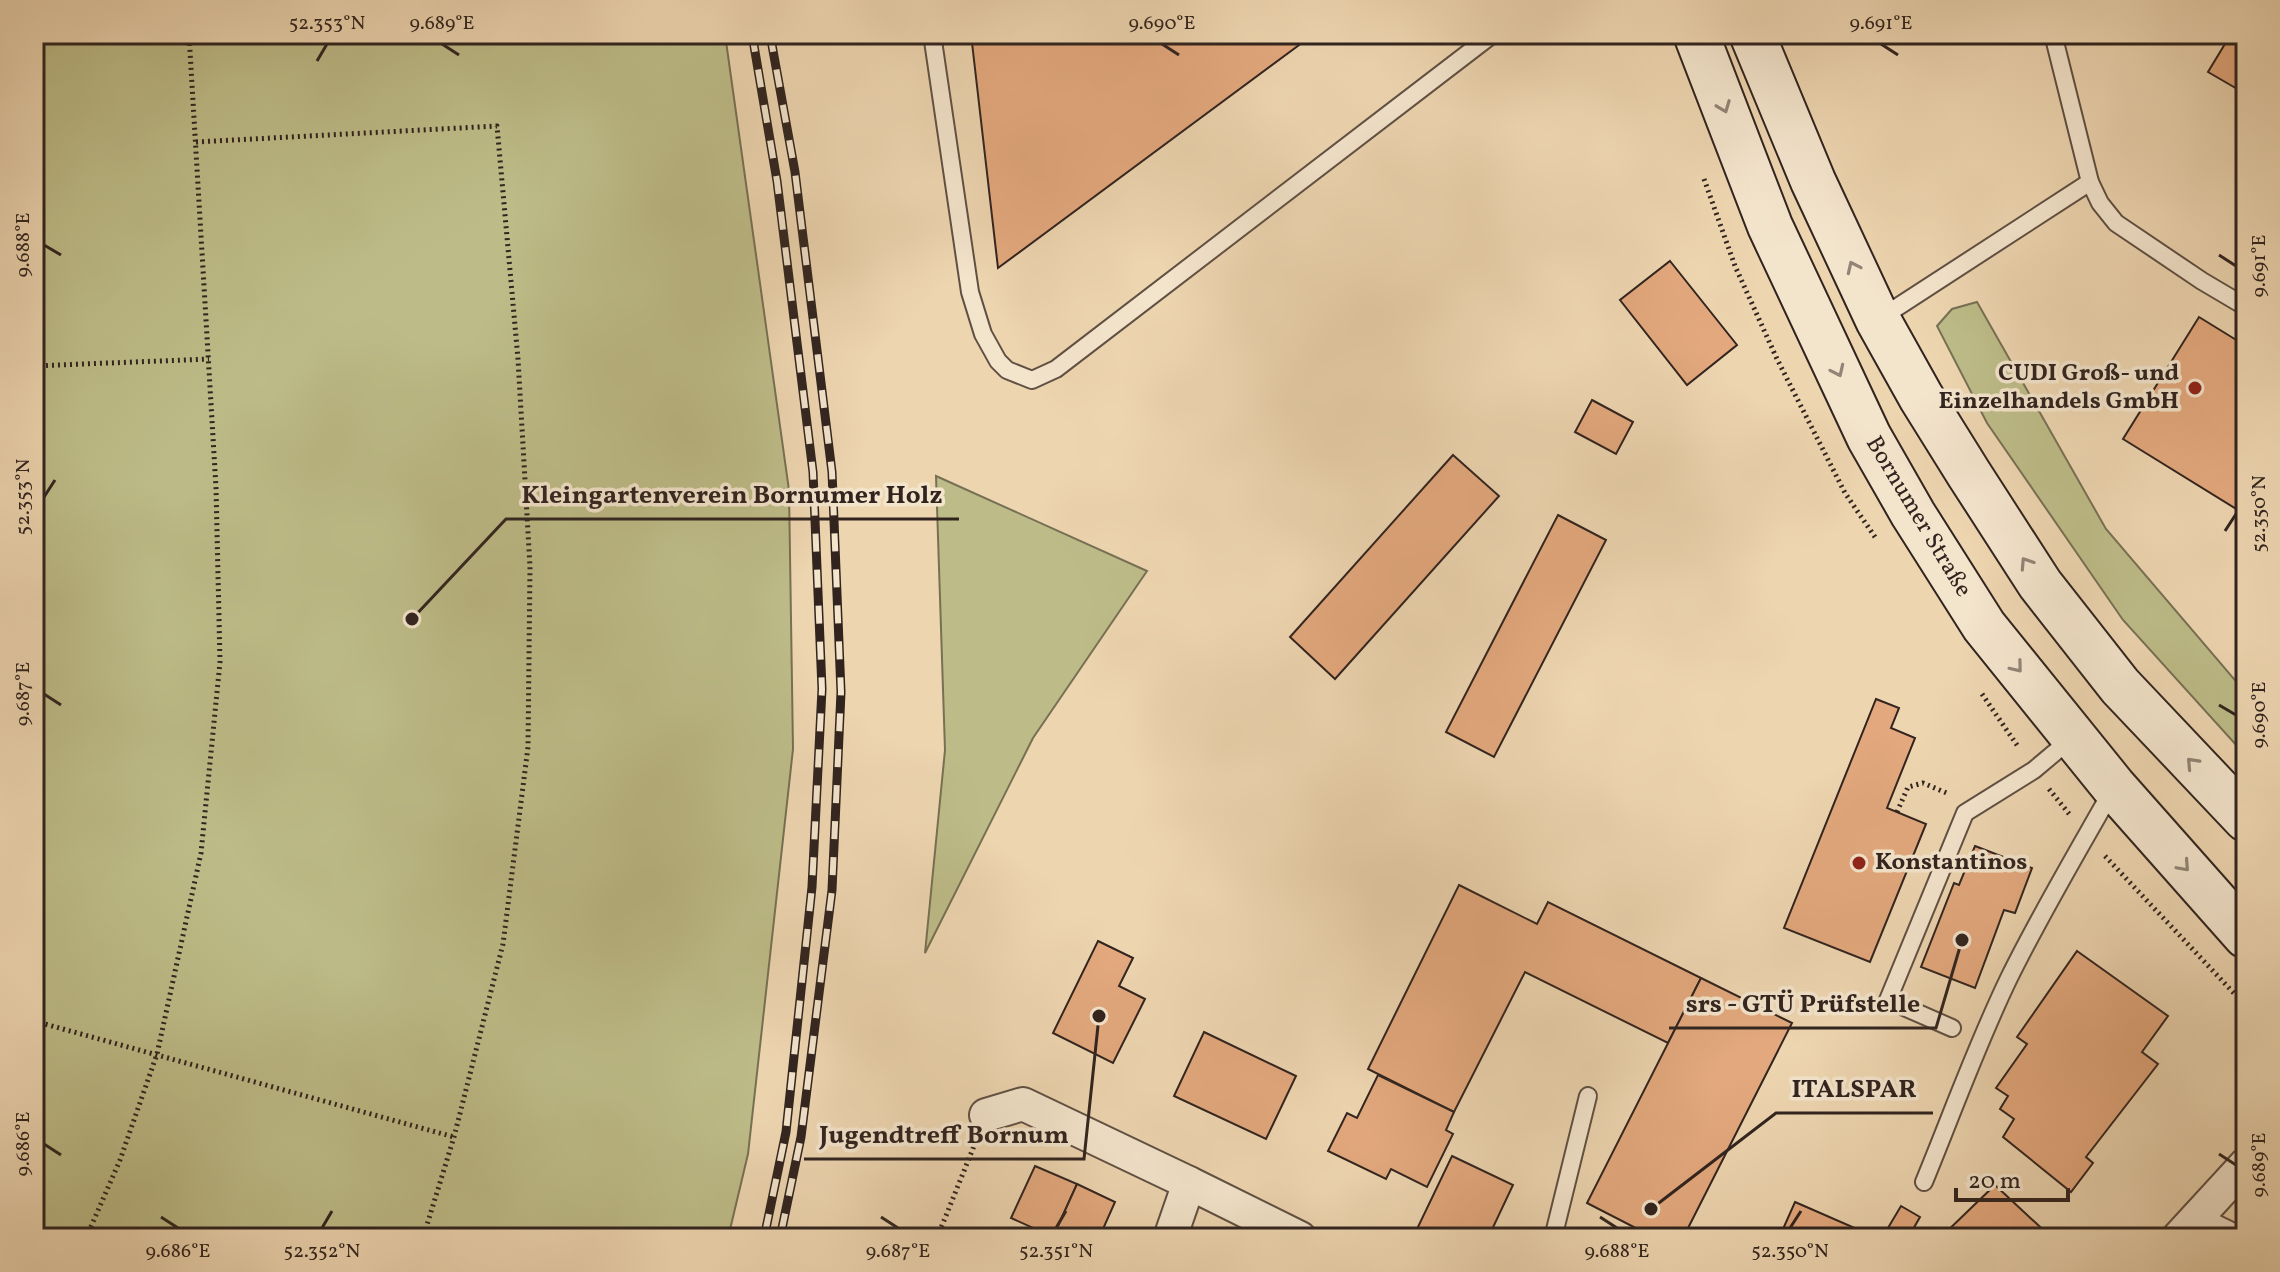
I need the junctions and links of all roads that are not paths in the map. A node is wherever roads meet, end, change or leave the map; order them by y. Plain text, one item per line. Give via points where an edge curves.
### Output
1 (932, 34) edge
2 (1493, 34) edge
3 (1696, 34) edge
4 (1752, 34) edge
5 (2055, 42) dead end
6 (2090, 182) junction
7 (2246, 307) edge
8 (1878, 320) junction
9 (2073, 738) junction
10 (2114, 787) junction
11 (2246, 819) edge
12 (2246, 936) edge
13 (1952, 1028) dead end
14 (1588, 1096) dead end
15 (986, 1115) road end
16 (2246, 1164) edge
17 (1924, 1182) dead end
18 (1189, 1183) junction
19 (2189, 1226) edge
20 (1170, 1238) edge
21 (1300, 1238) edge
22 (1553, 1238) edge
23 (2246, 1238) edge

1 - 2 lane via 970,292 998,361 1032,380 1056,369
3 -> 9 main road, Bornumer Straße via 1770,226 1869,437 1984,626
8 -> 4 main road
5 - 6 lane
6 - 7 lane via 2116,223
6 - 8 lane
11 -> 8 main road via 2120,686 2040,584
9 - 10 main road, Bornumer Straße
9 - 13 lane via 2034,770 1965,813 1888,1000
10 -> 12 main road, Bornumer Straße
10 - 17 lane via 2009,978
14 - 22 lane
15 - 18 street via 1023,1104
16 - 19 street
18 - 20 street
18 - 21 street
19 - 23 lane

